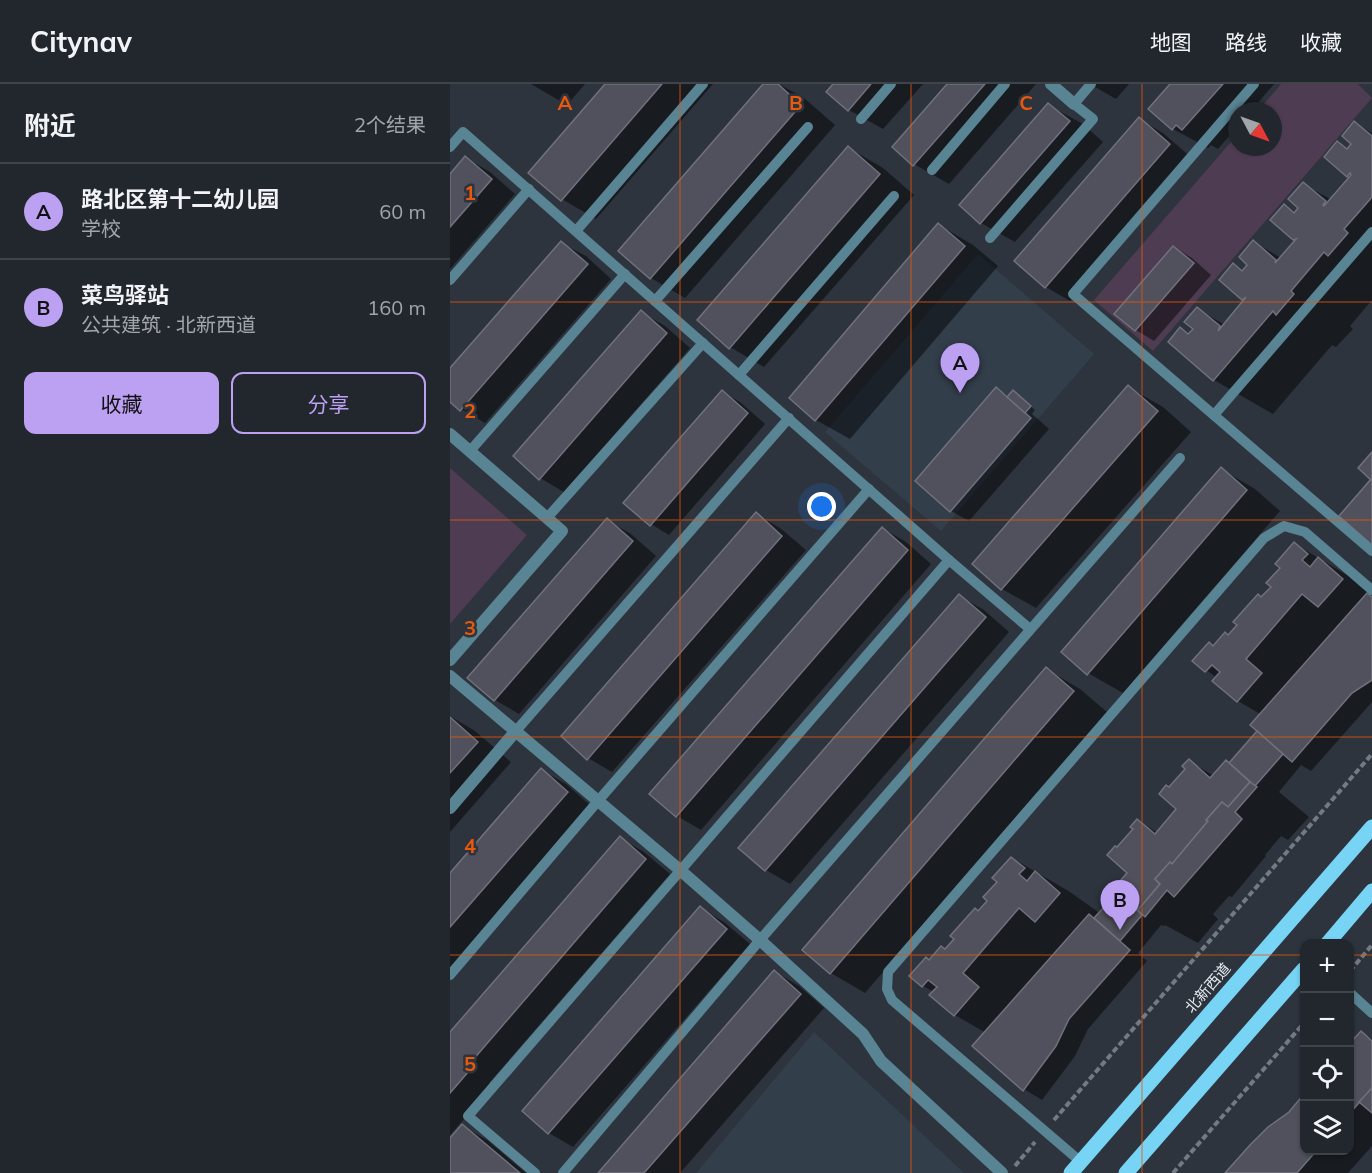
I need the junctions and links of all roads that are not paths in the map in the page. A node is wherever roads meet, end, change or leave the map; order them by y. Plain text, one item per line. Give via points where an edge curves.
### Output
1 (703, 84) edge
2 (891, 84) edge
3 (1005, 84) edge
4 (1051, 84) edge
5 (1091, 84) edge
6 (1254, 84) edge
7 (1074, 104) junction
8 (861, 119) dead end
9 (808, 128) dead end
10 (450, 147) edge
11 (932, 170) dead end
12 (529, 189) junction
13 (894, 196) dead end
14 (576, 231) junction
15 (1372, 232) edge
16 (990, 238) dead end
17 (625, 274) junction
18 (450, 280) edge
19 (656, 301) junction
20 (703, 343) junction
21 (739, 375) junction
22 (1214, 415) junction
23 (789, 418) junction
24 (450, 434) edge
25 (470, 451) junction
26 (1180, 458) dead end
27 (869, 489) junction
28 (547, 518) junction
29 (1372, 551) edge
30 (949, 560) junction
31 (1372, 590) edge
32 (1030, 629) junction
33 (450, 660) edge
34 (450, 676) edge
35 (515, 732) junction
36 (598, 801) junction
37 (450, 808) edge
38 (1372, 827) edge
39 (680, 870) junction
40 (1372, 891) edge
41 (1331, 939) edge
42 (760, 940) junction
43 (450, 975) edge
44 (1300, 975) edge
45 (1354, 997) edge
46 (1372, 1013) edge
47 (1076, 1167) edge
48 (1134, 1170) edge
49 (535, 1173) edge
50 (563, 1173) edge
51 (1002, 1173) edge

1 - 14 lane
2 - 8 lane
3 - 11 lane
4 - 7 street
5 - 7 lane
6 - 22 lane via 1073,294 1121,327
7 - 16 lane via 1093,120
9 - 19 lane
10 - 12 lane via 463,132
12 - 14 lane
12 - 18 lane
13 - 21 lane
14 - 17 lane
15 - 22 lane
17 - 19 lane
17 - 25 lane
19 - 20 lane
20 - 21 lane
20 - 28 lane
21 - 23 lane
22 - 29 lane
23 - 27 lane
23 - 35 lane
24 - 25 street
25 - 28 street
26 - 32 lane
27 - 30 lane
27 - 36 lane
28 - 33 street via 562,531
30 - 32 lane
30 - 39 lane
31 - 47 lane via 1305,532 1284,526 1264,538 888,972 887,988 892,1000 1045,1131
32 - 42 lane
34 - 35 street
35 - 36 street
35 - 37 street
36 - 39 street
36 - 43 lane
38 - 47 main road, 北新西道
39 - 42 street
39 - 49 lane via 468,1116
40 - 41 main road
42 - 50 lane
42 - 51 street via 863,1034 880,1061
44 - 48 main road
45 - 46 lane

